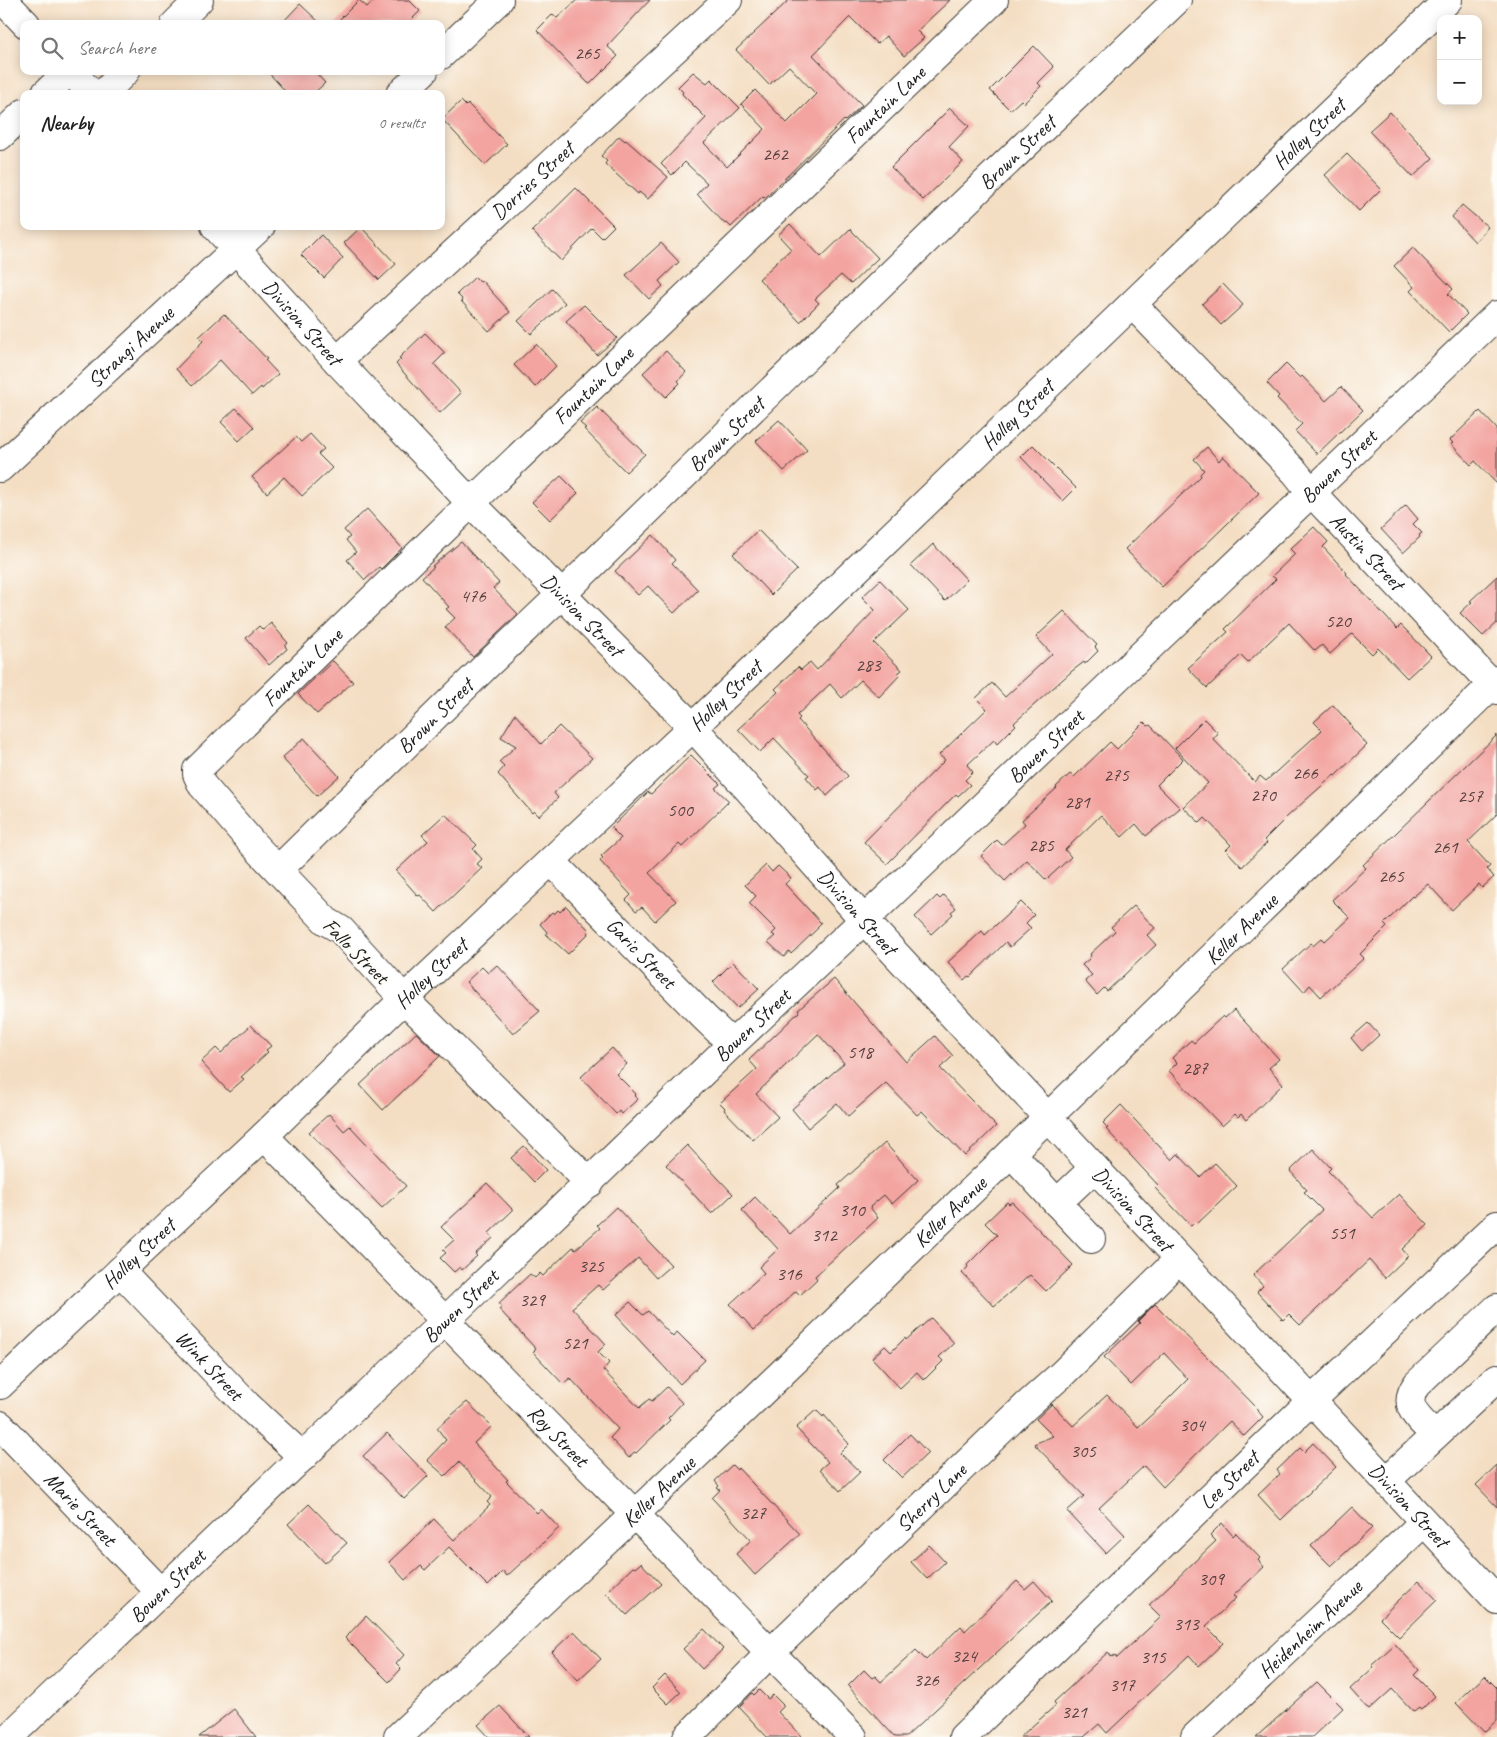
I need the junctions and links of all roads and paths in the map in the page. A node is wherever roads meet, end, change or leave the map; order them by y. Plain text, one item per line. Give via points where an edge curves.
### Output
1 (3, 0) edge
2 (199, 0) edge
3 (499, 0) edge
4 (728, 0) edge
5 (994, 0) edge
6 (1177, 0) edge
7 (1448, 0) edge
8 (22, 20) edge
9 (179, 20) edge
10 (445, 51) edge
11 (66, 75) edge
12 (74, 75) edge
13 (122, 75) edge
14 (420, 75) edge
15 (49, 90) edge
16 (88, 90) edge
17 (107, 90) edge
18 (404, 90) edge
19 (20, 117) edge
20 (0, 136) edge
21 (219, 230) edge
22 (257, 230) edge
23 (237, 249) junction
24 (1133, 305) junction
25 (1497, 315) edge
26 (337, 361) junction
27 (0, 468) edge
28 (1311, 492) junction
29 (471, 503) junction
30 (562, 594) junction
31 (1495, 685) edge
32 (693, 727) junction
33 (197, 774) joint
34 (551, 861) junction
35 (278, 870) junction
36 (864, 920) junction
37 (404, 999) junction
38 (732, 1044) junction
39 (1048, 1117) junction
40 (264, 1136) junction
41 (1011, 1153) junction
42 (1094, 1168) junction
43 (590, 1182) junction
44 (1057, 1204) junction
45 (1495, 1232) edge
46 (1091, 1240) dead end
47 (1179, 1259) junction
48 (120, 1271) junction
49 (1497, 1308) edge
50 (446, 1320) junction
51 (1497, 1378) edge
52 (0, 1385) edge
53 (1311, 1401) junction
54 (0, 1425) edge
55 (1436, 1436) junction
56 (303, 1457) junction
57 (1386, 1481) junction
58 (634, 1515) junction
59 (1424, 1522) junction
60 (161, 1594) junction
61 (1497, 1600) edge
62 (770, 1653) junction
63 (22, 1733) edge
64 (398, 1737) edge
65 (687, 1737) edge
66 (853, 1737) edge
67 (963, 1737) edge
68 (1195, 1737) edge

1 - 8 street
2 - 9 street
3 - 10 street
4 - 26 street, Dorries Street
5 - 29 street, Fountain Lane
6 - 30 street, Brown Street
7 - 24 street, Holley Street
11 - 15 street
12 - 16 street
13 - 17 street
14 - 18 street
19 - 20 street
21 - 23 street, Division Street
22 - 23 street, Strangi Avenue
23 - 26 street, Division Street
23 - 27 street, Strangi Avenue
24 - 28 street, Austin Street
24 - 32 street, Holley Street
25 - 28 street, Bowen Street
26 - 29 street, Division Street
28 - 31 street, Austin Street
28 - 36 street, Bowen Street
29 - 30 street, Division Street
29 - 33 street, Fountain Lane via 203,764
30 - 32 street, Division Street
30 - 35 street, Brown Street
31 - 39 street, Keller Avenue
32 - 34 street, Holley Street
32 - 36 street, Division Street
33 - 35 street, Fallo Street via 202,784
34 - 37 street, Holley Street
34 - 38 street, Garic Street
35 - 37 street, Fallo Street via 326,921 341,930
36 - 38 street, Bowen Street
36 - 39 street, Division Street
37 - 40 street, Holley Street
37 - 43 street, Fallo Street
38 - 43 street, Bowen Street
39 - 41 street, Keller Avenue
39 - 42 street, Division Street
40 - 48 street, Holley Street
40 - 50 street, Roy Street
41 - 44 street
41 - 58 street, Keller Avenue
42 - 44 street
42 - 47 street, Division Street
43 - 50 street, Bowen Street
44 - 46 street
45 - 53 street, Lee Street
47 - 53 street, Division Street
47 - 62 street, Sherry Lane
48 - 52 street, Holley Street
48 - 56 street, Wink Street via 247,1405
49 - 55 street via 1412,1391 1412,1411
50 - 56 street, Bowen Street
50 - 58 street, Roy Street
51 - 55 street
53 - 57 street, Division Street
53 - 67 street, Lee Street
54 - 60 street, Marie Street
55 - 57 street
56 - 60 street, Bowen Street
57 - 59 street, Division Street
58 - 62 street, Roy Street
58 - 64 street, Keller Avenue
59 - 61 street, Division Street
59 - 68 street, Heidenheim Avenue
60 - 63 street, Bowen Street
62 - 65 street, Sherry Lane
62 - 66 street, Roy Street

